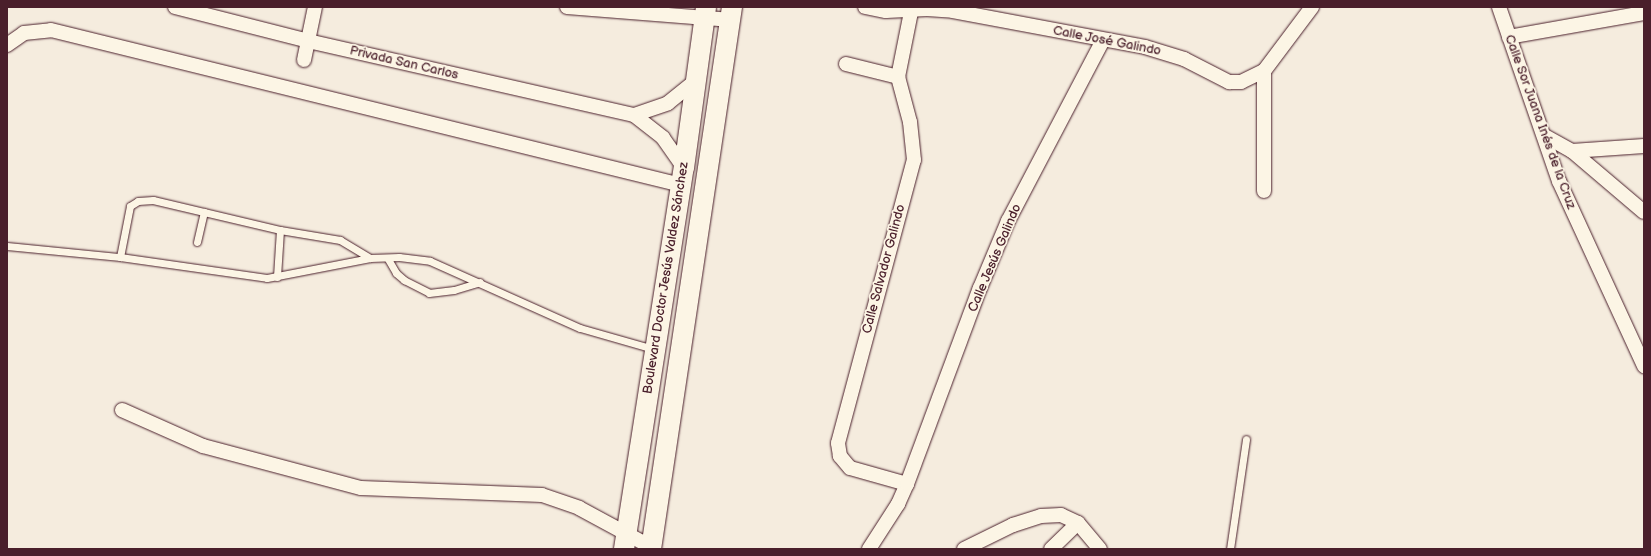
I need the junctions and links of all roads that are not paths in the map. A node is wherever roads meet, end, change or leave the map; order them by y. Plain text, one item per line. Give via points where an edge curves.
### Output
1 (175, 7) edge
2 (315, 7) edge
3 (567, 7) edge
4 (865, 7) edge
5 (1312, 7) edge
6 (1499, 7) edge
7 (912, 8) edge
8 (706, 12) edge
9 (732, 13) edge
10 (1644, 13) edge
11 (1509, 37) junction
12 (1104, 40) junction
13 (308, 41) junction
14 (7, 45) edge
15 (304, 60) dead end
16 (846, 64) dead end
17 (1264, 71) junction
18 (898, 77) junction
19 (696, 80) junction
20 (634, 115) junction
21 (1545, 136) junction
22 (1644, 146) edge
23 (1572, 151) junction
24 (683, 176) junction
25 (1264, 191) dead end
26 (204, 212) junction
27 (1644, 212) edge
28 (280, 230) junction
29 (197, 242) dead end
30 (7, 246) edge
31 (120, 257) junction
32 (370, 258) junction
33 (388, 258) junction
34 (277, 277) junction
35 (480, 282) junction
36 (654, 350) junction
37 (1644, 366) edge
38 (122, 410) dead end
39 (1246, 439) dead end
40 (907, 484) junction
41 (1078, 523) junction
42 (625, 542) edge
43 (651, 548) edge
44 (869, 549) edge
45 (964, 549) edge
46 (1051, 549) edge
47 (1100, 549) edge
48 (1230, 549) edge

1 - 13 street, Privada San Carlos
2 - 13 street
3 - 8 street
4 - 7 street, Calle José Galindo via 886,11
5 - 17 street, Calle José Galindo
6 - 11 street, Calle Sor Juana Inés de la Cruz
7 - 12 street, Calle José Galindo via 953,11
7 - 18 street, Calle Salvador Galindo
8 - 9 street
8 - 19 main road, Boulevard Doctor Jesús Valdez Sánchez
9 - 43 main road, Boulevard Doctor Jesús Valdez Sánchez
10 - 11 street
11 - 21 street, Calle Sor Juana Inés de la Cruz
12 - 17 street, Calle José Galindo via 1162,52 1229,82 1248,81
12 - 40 street, Calle Jesús Galindo via 994,252
13 - 15 street
13 - 20 street, Privada San Carlos
14 - 24 street via 24,33 51,30
16 - 18 street
17 - 25 street
18 - 40 street, Calle Salvador Galindo via 910,122 914,160 838,443 840,456 850,468
19 - 20 street via 668,103
19 - 24 main road, Boulevard Doctor Jesús Valdez Sánchez
20 - 24 street, Privada San Carlos via 663,138
21 - 23 street
21 - 37 street, Calle Sor Juana Inés de la Cruz via 1559,181
22 - 23 street
23 - 27 street
24 - 36 main road, Boulevard Doctor Jesús Valdez Sánchez
26 - 28 lane
26 - 29 lane
26 - 31 lane via 153,200 133,204 129,210
28 - 32 lane via 340,240
28 - 34 lane
30 - 31 lane
31 - 34 lane via 254,278
32 - 33 lane
32 - 34 lane
33 - 35 lane via 430,261
33 - 35 lane via 400,276 429,293 454,290
35 - 36 lane via 580,328
36 - 42 main road, Boulevard Doctor Jesús Valdez Sánchez
38 - 42 street via 203,446 361,488 542,495 580,508
39 - 48 lane
40 - 44 street, Calle Jesús Galindo via 898,504
41 - 45 street via 1061,515 1041,516 1013,525
41 - 46 street
41 - 47 street
42 - 43 street

